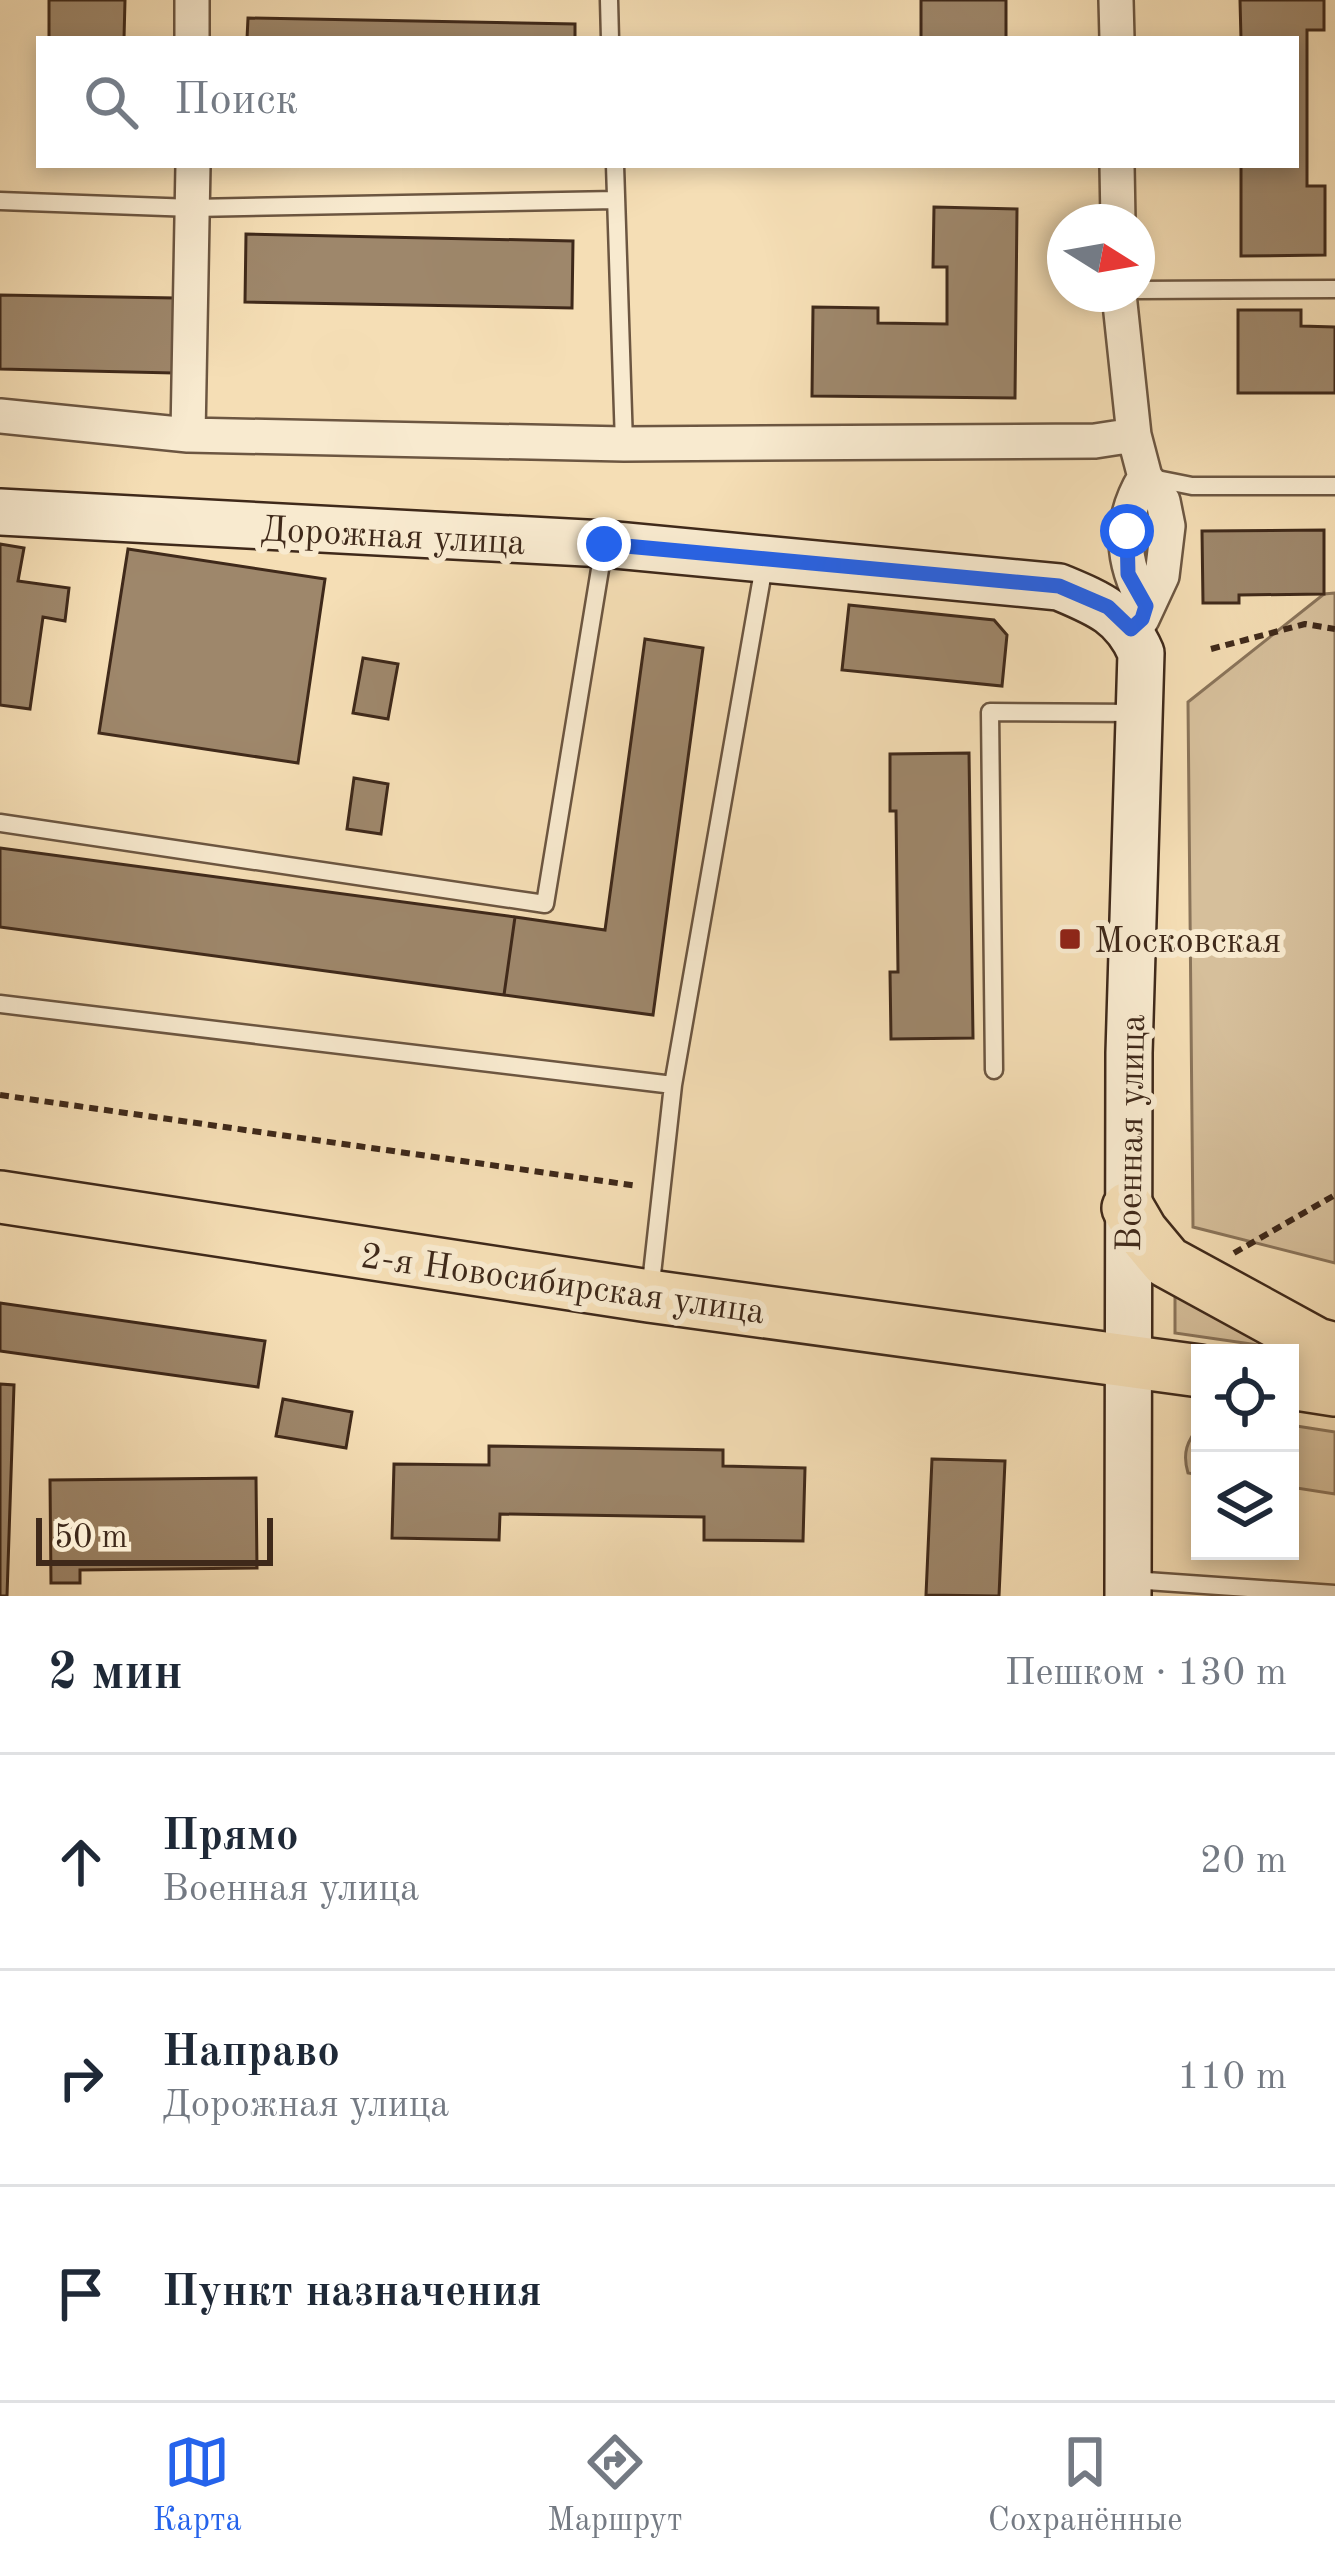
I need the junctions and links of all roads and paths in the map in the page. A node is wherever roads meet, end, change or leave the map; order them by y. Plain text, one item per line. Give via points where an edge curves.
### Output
1 (192, 0) edge
2 (609, 0) edge
3 (1116, 0) edge
4 (192, 36) edge
5 (610, 36) edge
6 (1117, 36) edge
7 (193, 168) edge
8 (615, 168) edge
9 (1117, 168) edge
10 (616, 200) junction
11 (0, 201) edge
12 (1118, 204) edge
13 (193, 208) junction
14 (1335, 289) edge
15 (1155, 290) edge
16 (1120, 312) edge
17 (0, 416) edge
18 (188, 435) junction
19 (1134, 435) junction
20 (624, 444) junction
21 (1145, 477) junction
22 (1335, 486) edge
23 (0, 512) edge
24 (604, 544) junction
25 (766, 559) junction
26 (1138, 617) junction
27 (1335, 628) edge
28 (1210, 649) dead end
29 (1139, 712) junction
30 (0, 823) edge
31 (0, 1004) edge
32 (994, 1070) dead end
33 (673, 1085) junction
34 (0, 1095) edge
35 (661, 1190) junction
36 (1335, 1196) edge
37 (0, 1197) edge
38 (1128, 1208) junction
39 (1200, 1278) junction
40 (649, 1296) junction
41 (1335, 1349) edge
42 (1127, 1360) junction
43 (1191, 1370) edge
44 (1299, 1385) edge
45 (1335, 1390) edge
46 (1128, 1588) edge
47 (1335, 1594) edge

1 - 4 street
2 - 5 lane
3 - 6 street
7 - 13 street
8 - 10 lane
9 - 12 street
10 - 13 lane
10 - 20 lane
11 - 13 lane
13 - 18 street
14 - 15 lane
16 - 19 street
17 - 18 street
18 - 20 street
19 - 20 street
19 - 21 street
21 - 22 lane via 1192,486
21 - 26 street, Военная улица via 1131,500 1127,531
21 - 26 street, Военная улица via 1163,501 1168,526 1162,576
23 - 24 street, Дорожная улица
24 - 25 street, Дорожная улица
24 - 30 lane via 545,904
25 - 26 street, Дорожная улица via 1059,586
25 - 33 lane
26 - 29 street, Военная улица
27 - 28 path via 1305,624
29 - 32 lane via 990,712
29 - 38 street, Военная улица
31 - 33 lane
33 - 35 lane
34 - 35 path
35 - 40 lane
36 - 39 path
37 - 40 main road, 2-я Новосибирская улица
38 - 39 main road via 1167,1262
38 - 42 street, Военная улица
39 - 41 main road
40 - 42 main road, 2-я Новосибирская улица
42 - 43 main road, 2-я Новосибирская улица
42 - 46 street, Военная улица
44 - 45 main road
46 - 47 lane

